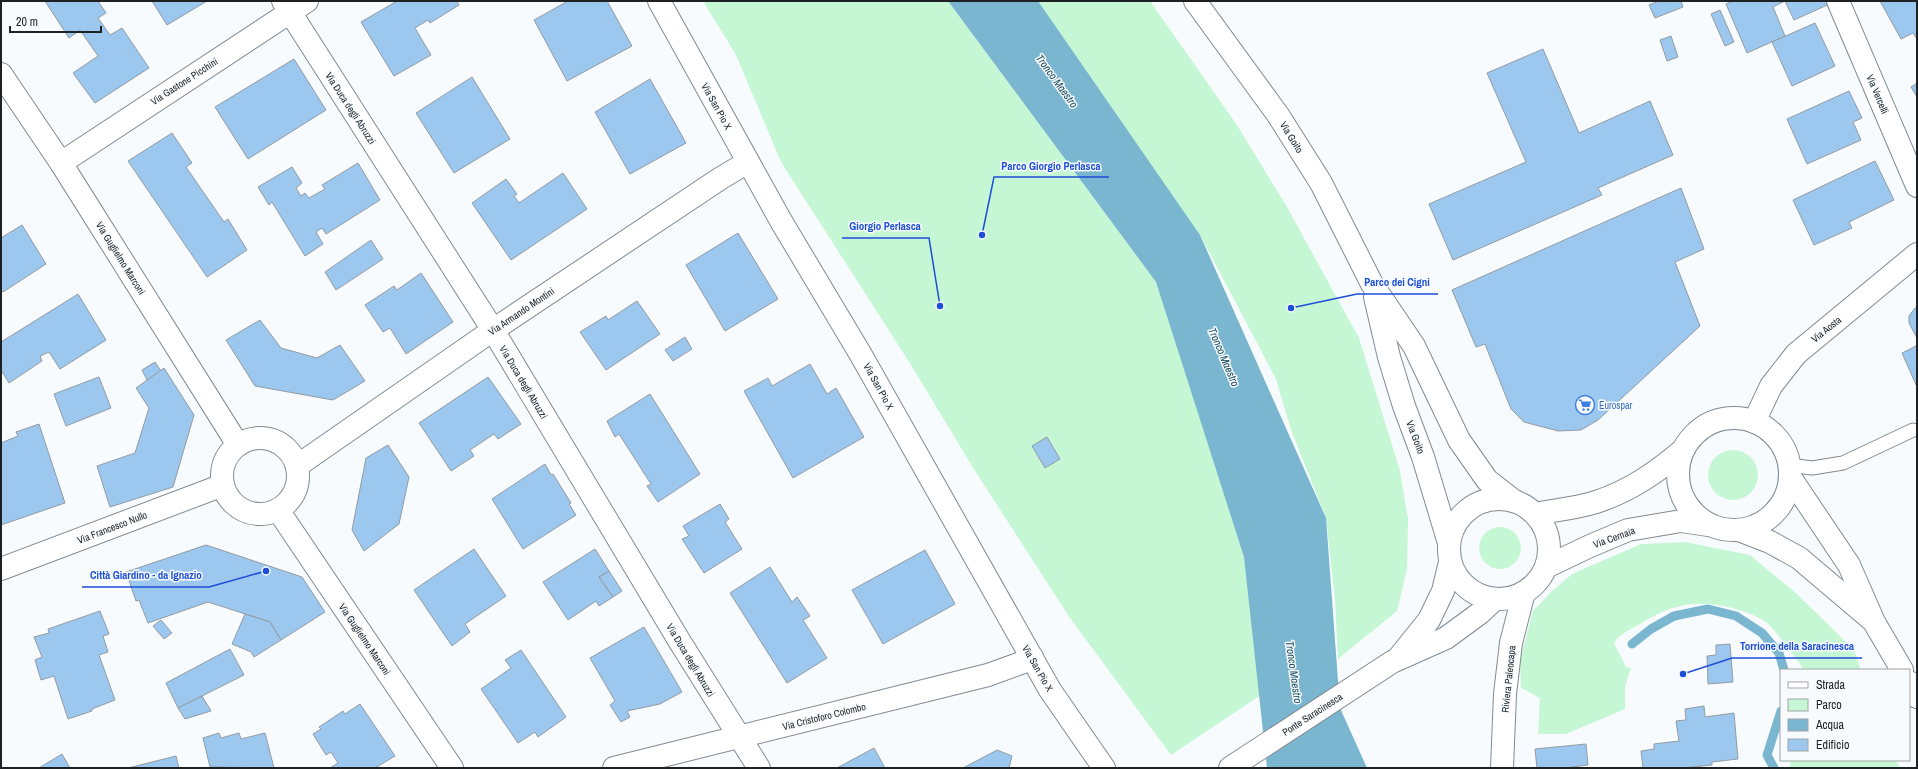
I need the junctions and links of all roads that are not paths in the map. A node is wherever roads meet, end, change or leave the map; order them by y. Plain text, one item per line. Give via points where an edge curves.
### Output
1 (659, 1) edge
2 (1195, 1) edge
3 (1838, 1) edge
4 (293, 5) edge
5 (1, 74) edge
6 (748, 162) junction
7 (61, 163) junction
8 (1917, 186) edge
9 (1917, 254) edge
10 (1372, 284) junction
11 (493, 330) junction
12 (1754, 422) junction
13 (1913, 430) dead end
14 (238, 445) junction
15 (1683, 450) junction
16 (297, 466) junction
17 (1790, 471) junction
18 (223, 485) junction
19 (1514, 501) junction
20 (278, 510) junction
21 (1536, 514) junction
22 (1710, 525) junction
23 (1739, 530) junction
24 (1450, 552) junction
25 (1546, 567) junction
26 (1, 570) edge
27 (1524, 592) junction
28 (1495, 599) junction
29 (1874, 622) junction
30 (1032, 657) junction
31 (1398, 659) junction
32 (1901, 669) edge
33 (1910, 684) edge
34 (1917, 698) edge
35 (739, 737) junction
36 (452, 768) edge
37 (614, 768) edge
38 (759, 768) edge
39 (1104, 768) edge
40 (1230, 768) edge
41 (1502, 768) edge

1 - 6 street, Via San Pio X
2 - 10 street, Via Goito via 1278,115 1317,177
3 - 8 street, Via Vercelli
4 - 7 street, Via Gastone Picchini
4 - 11 street, Via Duca degli Abruzzi
5 - 7 street, Via Guglielmo Marconi
6 - 11 street, Via Armando Montini
6 - 30 street, Via San Pio X
7 - 14 street, Via Guglielmo Marconi
9 - 12 street, Via Aosta via 1796,354 1771,386
10 - 19 street, Via Goito via 1414,346 1459,440 1487,480
10 - 24 street, Via Goito via 1389,357 1423,457
11 - 16 street, Via Armando Montini
11 - 35 street, Via Duca degli Abruzzi
12 - 15 street, Via Cernaia via 1741,418 1714,422 1701,428
12 - 17 street, Via Cernaia via 1774,434 1781,444
13 - 17 lane via 1843,463
14 - 16 street via 253,439 274,441 286,448
14 - 18 street via 228,455 224,465
15 - 21 street, Via Cernaia via 1657,473 1625,491 1596,502
15 - 22 street, Via Cernaia via 1678,471 1681,493 1692,512
16 - 20 street via 298,482 294,495
17 - 23 street, Via Cernaia via 1786,496 1775,513 1758,525
17 - 29 street, Via Cernaia via 1849,566
18 - 20 street via 239,508 259,514
18 - 26 street, Via Francesco Nullo
19 - 21 street
19 - 24 street via 1493,499 1472,507 1456,522
20 - 36 street, Via Guglielmo Marconi
21 - 25 street via 1544,526 1548,539
22 - 23 street, Via Cernaia
22 - 25 street, Via Cernaia via 1681,521 1628,530
23 - 29 street, Via Cernaia via 1770,542 1799,558
24 - 28 street via 1460,580 1476,593
24 - 31 street via 1443,591 1429,620
25 - 27 street via 1541,577
27 - 28 street
27 - 41 street, Riviera Paleocapa via 1511,643 1505,694
28 - 31 street via 1446,638
29 - 32 street, Via Cernaia
30 - 35 street, Via Cristoforo Colombo via 988,674
30 - 39 street, Via San Pio X via 1050,690
31 - 40 street, Ponte Saracinesca
33 - 34 street
35 - 37 street, Via Cristoforo Colombo
35 - 38 street, Via Duca degli Abruzzi

